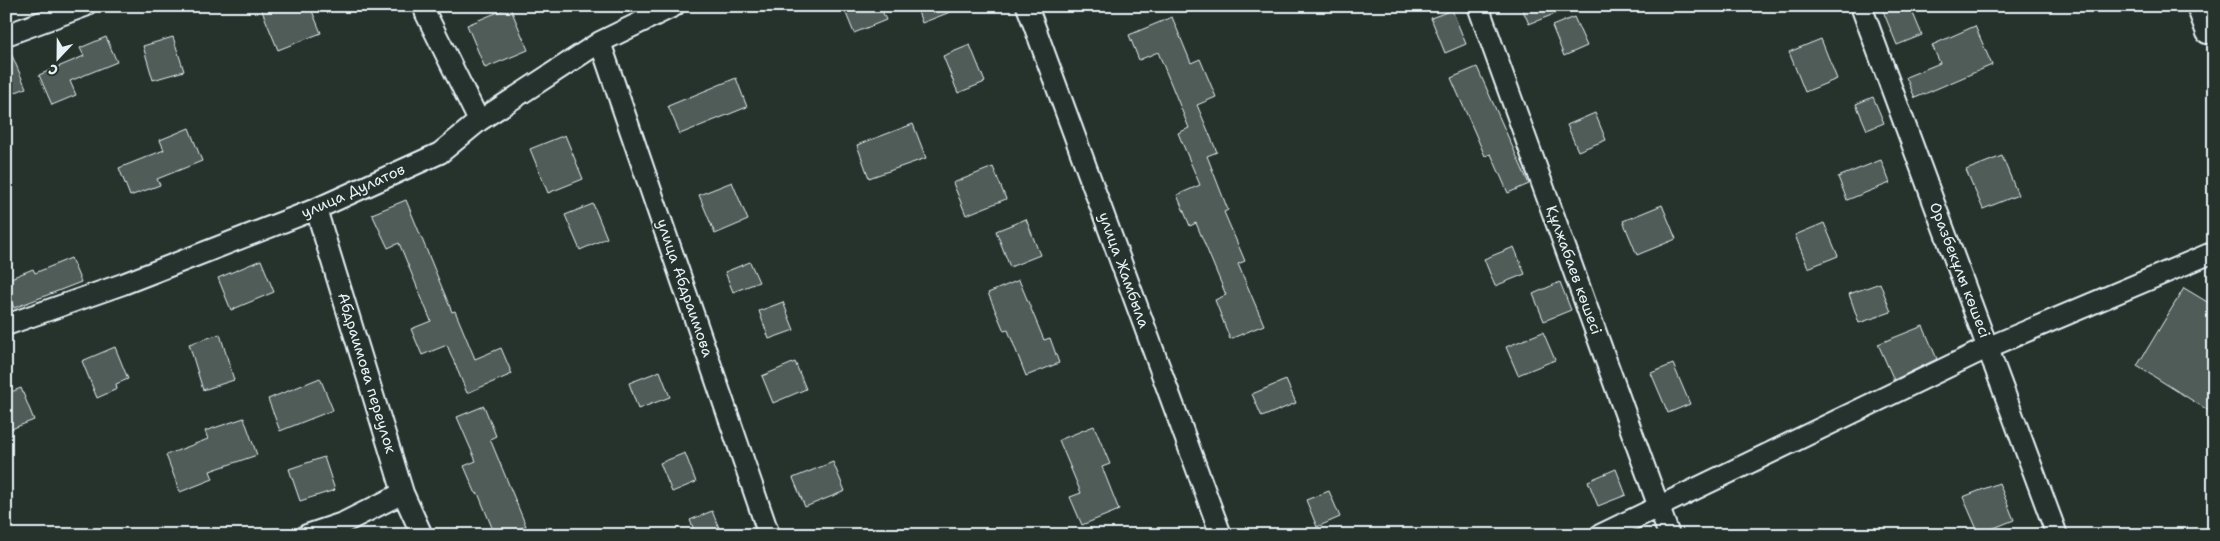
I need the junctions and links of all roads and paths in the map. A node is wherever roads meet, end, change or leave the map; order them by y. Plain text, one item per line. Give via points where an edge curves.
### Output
1 (85, 6) edge
2 (424, 6) edge
3 (674, 6) edge
4 (1027, 6) edge
5 (1478, 6) edge
6 (1860, 6) edge
7 (2197, 6) edge
8 (2207, 32) dead end
9 (6, 35) edge
10 (600, 42) junction
11 (479, 121) junction
12 (316, 209) junction
13 (2214, 252) edge
14 (6, 325) edge
15 (1989, 347) junction
16 (404, 492) junction
17 (1660, 506) junction
18 (307, 535) edge
19 (422, 535) edge
20 (769, 535) edge
21 (1221, 535) edge
22 (1600, 535) edge
23 (1669, 535) edge
24 (2057, 535) edge

1 - 9 street
2 - 11 street
3 - 10 street, улица Дулатов
4 - 21 street, улица Жамбыла
5 - 17 street, Құлжабаев көшесі
6 - 15 street, Оразбекұлы көшесі
7 - 8 street
10 - 11 street, улица Дулатов
10 - 20 street, улица Абдраимова
11 - 12 street, улица Дулатов via 440,153
12 - 14 street, улица Дулатов via 123,284
12 - 16 street, Абдраимова переулок
13 - 15 street
15 - 17 street
15 - 24 street, Оразбекұлы көшесі
16 - 18 street via 343,523
16 - 19 street, Абдраимова переулок
17 - 22 street
17 - 23 street, Құлжабаев көшесі

